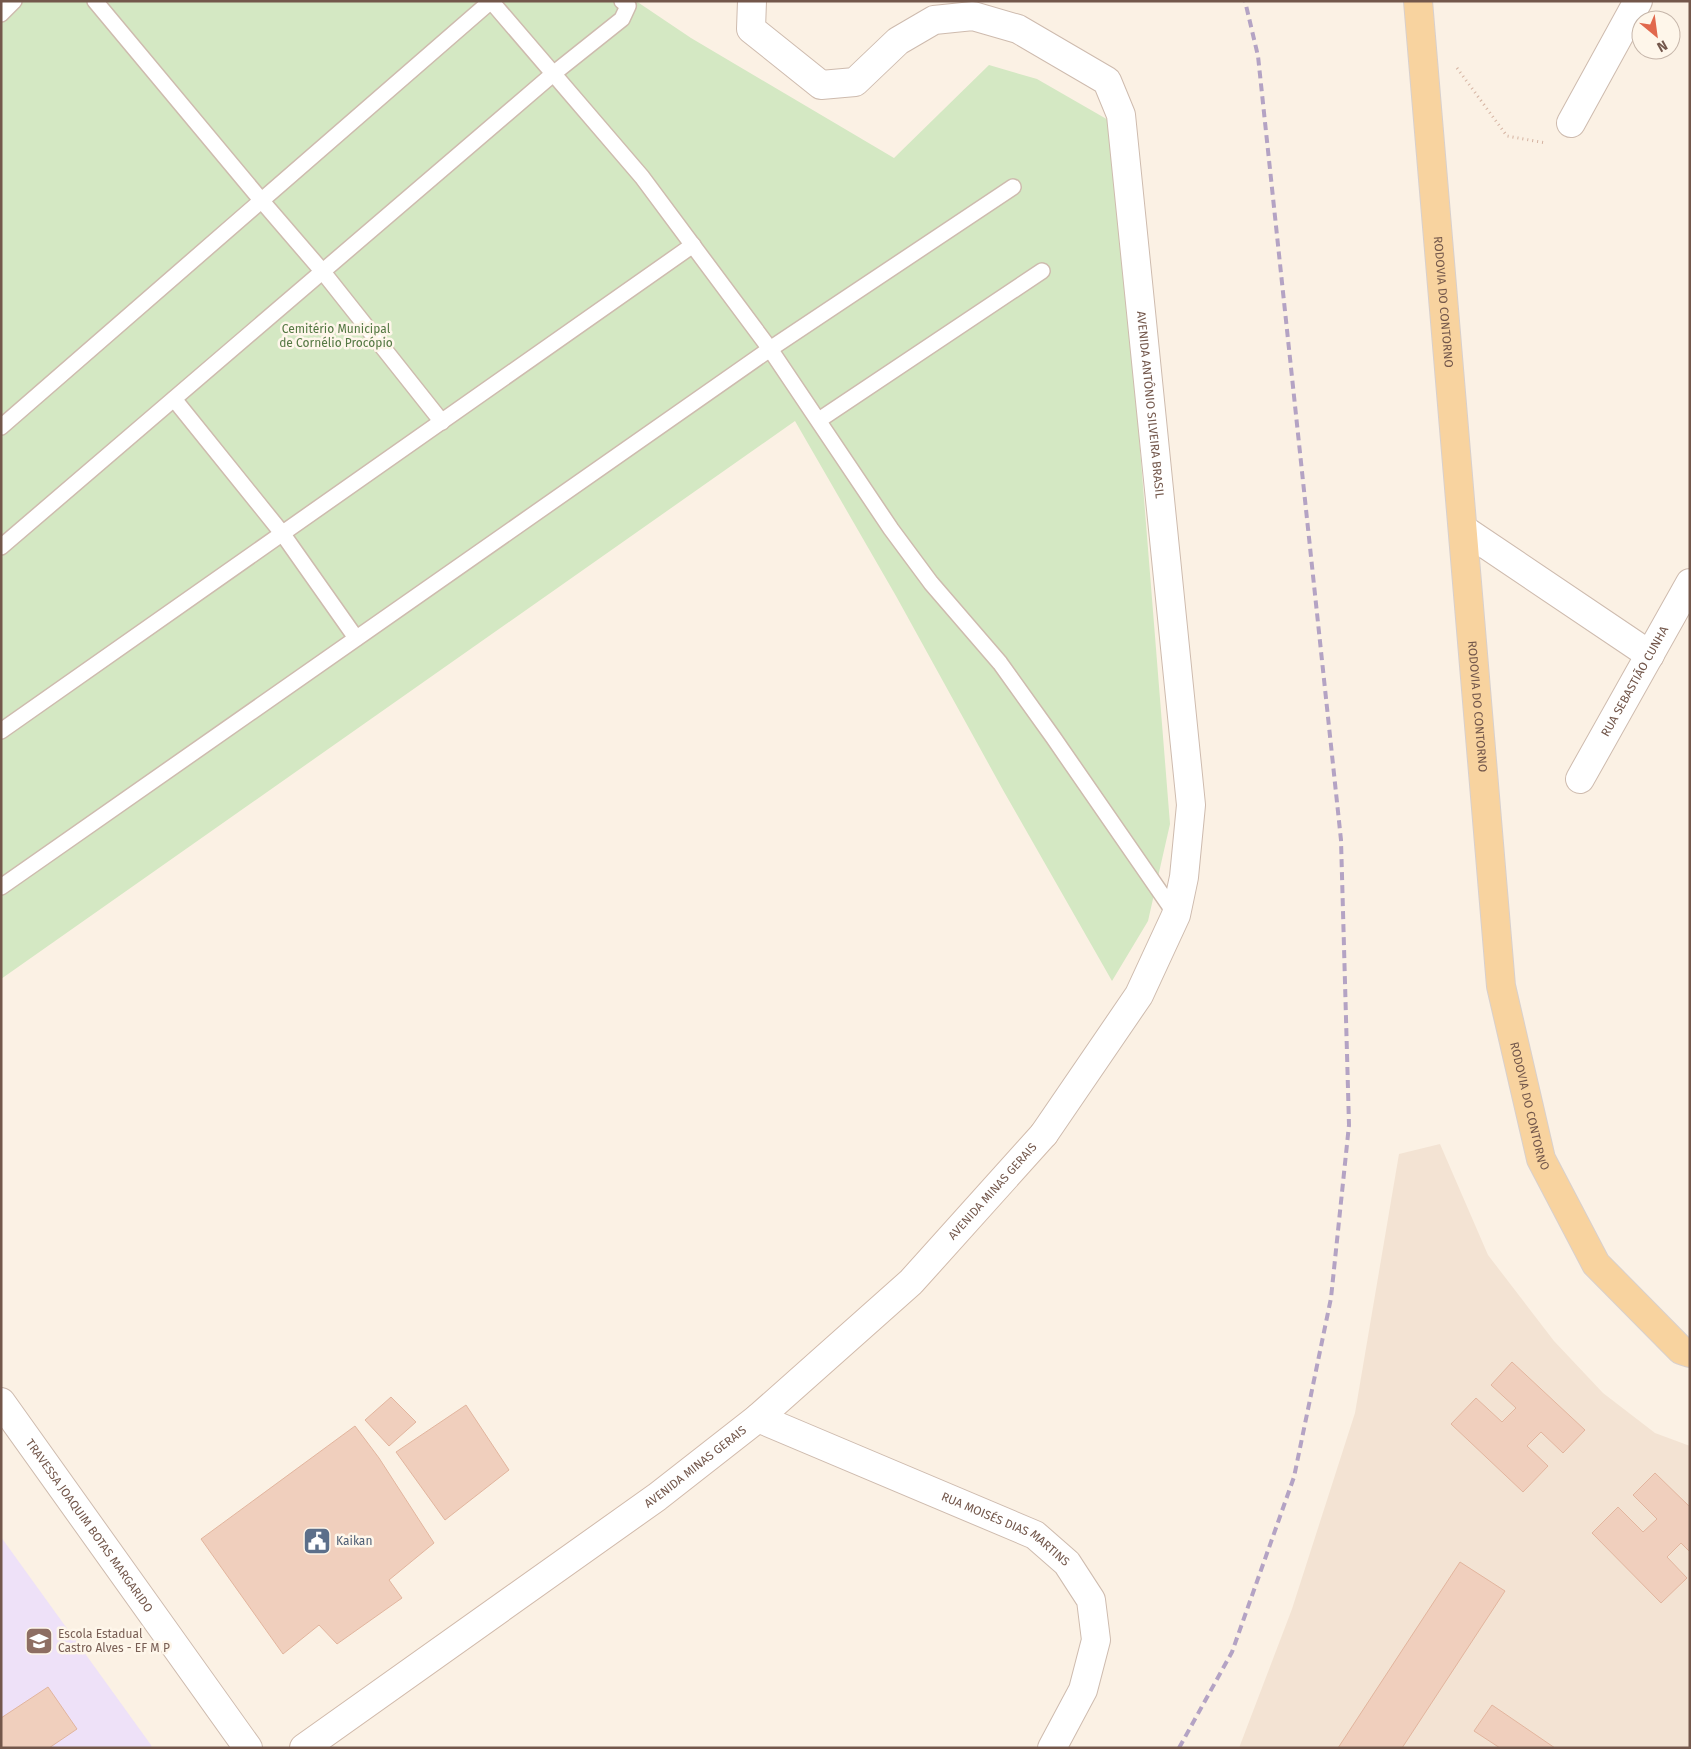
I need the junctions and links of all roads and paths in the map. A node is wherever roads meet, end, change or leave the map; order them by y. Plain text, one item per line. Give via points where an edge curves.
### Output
1 (14, 1) edge
2 (95, 1) edge
3 (491, 1) edge
4 (622, 1) edge
5 (752, 1) edge
6 (1418, 1) edge
7 (1638, 1) edge
8 (1, 14) edge
9 (1453, 62) dead end
10 (553, 74) junction
11 (1571, 123) joint
12 (1013, 187) dead end
13 (261, 200) junction
14 (693, 246) junction
15 (1042, 270) dead end
16 (323, 272) junction
17 (770, 349) junction
18 (174, 399) junction
19 (819, 420) junction
20 (442, 422) junction
21 (1, 426) edge
22 (1463, 529) junction
23 (282, 533) junction
24 (1, 547) edge
25 (1690, 583) edge
26 (356, 638) junction
27 (1650, 655) junction
28 (1, 731) edge
29 (1580, 779) dead end
30 (1, 887) edge
31 (1176, 915) junction
32 (1044, 1134) joint
33 (1690, 1353) edge
34 (1, 1402) edge
35 (758, 1418) junction
36 (248, 1748) edge
37 (304, 1748) edge
38 (1052, 1748) edge

1 - 8 lane
2 - 13 lane
3 - 10 lane
3 - 13 lane
4 - 10 lane via 628,6 622,19
5 - 31 street, AVENIDA ANTÔNIO SILVEIRA BRASIL via 751,29 822,85 855,82 898,41 934,20 973,16 1018,29 1107,81 1121,115 1191,805 1184,877
6 - 22 main road, RODOVIA DO CONTORNO
7 - 11 street
9 - 11 path via 1507,136 1550,143
10 - 14 lane via 642,178
10 - 16 lane
12 - 17 lane
13 - 16 lane
13 - 21 lane
14 - 17 lane
14 - 20 lane
15 - 19 lane
16 - 18 lane
16 - 20 lane
17 - 19 lane
17 - 26 lane
18 - 23 lane
18 - 24 lane
19 - 31 lane via 891,529 931,583 1000,663
20 - 23 lane
22 - 27 street
22 - 33 main road, RODOVIA DO CONTORNO via 1501,986 1541,1159 1596,1264 1681,1350
23 - 26 lane
23 - 28 lane
25 - 27 street, RUA SEBASTIÃO CUNHA
26 - 30 lane
27 - 29 street, RUA SEBASTIÃO CUNHA
31 - 32 street, AVENIDA ANTÔNIO SILVEIRA BRASIL via 1140,995
32 - 35 street, AVENIDA MINAS GERAIS via 911,1282
34 - 36 street, TRAVESSA JOAQUIM BOTAS MARGARIDO
35 - 37 street, AVENIDA MINAS GERAIS via 657,1497
35 - 38 street, RUA MOISÉS DIAS MARTINS via 1035,1535 1067,1564 1090,1600 1096,1640 1083,1690

